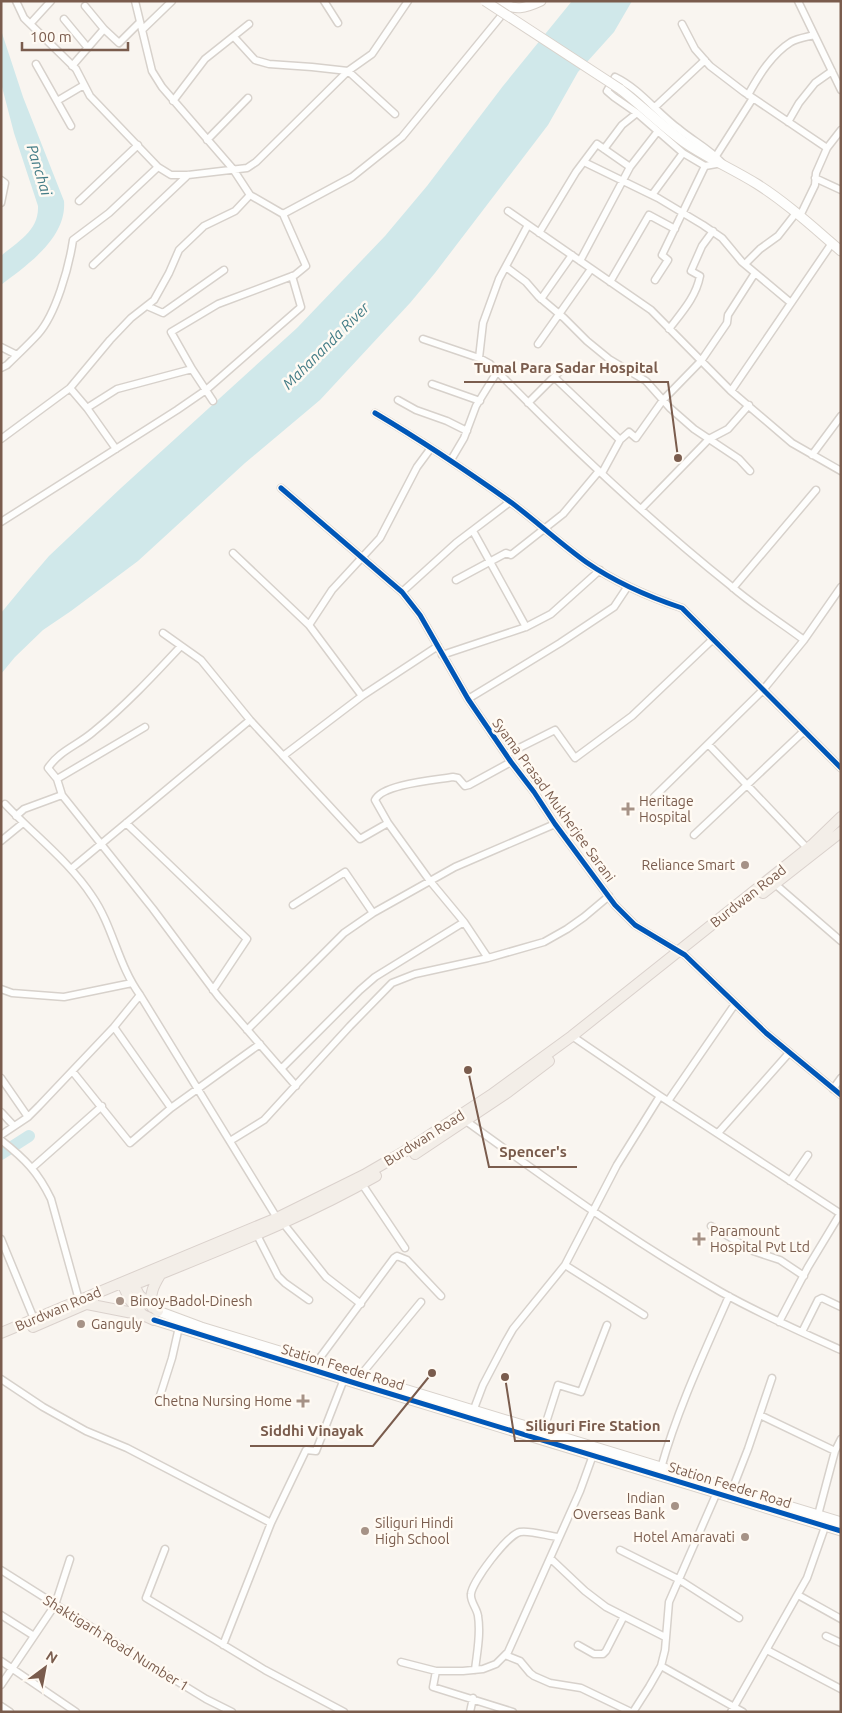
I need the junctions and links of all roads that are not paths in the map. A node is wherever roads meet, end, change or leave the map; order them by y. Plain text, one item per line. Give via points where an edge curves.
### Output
1 (16, 1) edge
2 (51, 1) edge
3 (134, 1) edge
4 (172, 1) edge
5 (324, 1) edge
6 (408, 1) edge
7 (485, 1) edge
8 (541, 1) edge
9 (798, 1) edge
10 (504, 4) edge
11 (84, 6) dead end
12 (64, 19) dead end
13 (140, 22) junction
14 (338, 23) dead end
15 (30, 24) junction
16 (249, 24) dead end
17 (682, 24) dead end
18 (104, 29) junction
19 (142, 30) junction
20 (814, 35) junction
21 (234, 37) junction
22 (88, 48) junction
23 (705, 60) junction
24 (36, 64) dead end
25 (72, 66) junction
26 (348, 71) junction
27 (832, 71) junction
28 (84, 85) junction
29 (841, 90) edge
30 (750, 96) junction
31 (248, 98) dead end
32 (57, 101) junction
33 (173, 101) junction
34 (655, 107) junction
35 (637, 113) junction
36 (395, 114) dead end
37 (788, 122) junction
38 (70, 126) dead end
39 (841, 130) edge
40 (658, 131) junction
41 (207, 140) junction
42 (138, 145) junction
43 (827, 148) junction
44 (604, 149) junction
45 (683, 152) junction
46 (719, 160) junction
47 (584, 162) junction
48 (705, 166) junction
49 (158, 167) junction
50 (630, 167) junction
51 (233, 170) junction
52 (188, 174) junction
53 (815, 178) junction
54 (1, 180) edge
55 (623, 180) junction
56 (841, 190) edge
57 (250, 194) junction
58 (652, 195) junction
59 (79, 201) dead end
60 (1, 203) edge
61 (508, 211) dead end
62 (682, 212) junction
63 (283, 214) junction
64 (798, 215) junction
65 (528, 225) junction
66 (675, 228) junction
67 (713, 232) junction
68 (539, 233) junction
69 (832, 243) junction
70 (841, 251) edge
71 (572, 255) junction
72 (580, 261) junction
73 (745, 264) junction
74 (93, 265) dead end
75 (506, 267) junction
76 (591, 268) junction
77 (224, 270) dead end
78 (755, 273) junction
79 (292, 276) junction
80 (655, 280) dead end
81 (610, 282) junction
82 (541, 300) junction
83 (791, 303) junction
84 (146, 306) junction
85 (560, 314) junction
86 (669, 329) junction
87 (422, 339) dead end
88 (538, 344) dead end
89 (1, 347) edge
90 (16, 355) junction
91 (479, 358) junction
92 (702, 361) junction
93 (1, 368) edge
94 (192, 369) junction
95 (562, 369) dead end
96 (497, 372) junction
97 (554, 377) junction
98 (432, 384) dead end
99 (70, 388) junction
100 (206, 390) junction
101 (731, 391) junction
102 (398, 400) dead end
103 (480, 400) junction
104 (664, 400) junction
105 (213, 401) dead end
106 (528, 403) junction
107 (748, 406) junction
108 (87, 408) junction
109 (375, 413) dead end
110 (841, 416) edge
111 (467, 431) junction
112 (1, 439) edge
113 (709, 439) junction
114 (620, 440) junction
115 (431, 448) junction
116 (116, 449) junction
117 (812, 455) junction
118 (451, 460) junction
119 (750, 471) dead end
120 (841, 471) edge
121 (601, 472) junction
122 (281, 488) dead end
123 (816, 490) dead end
124 (510, 502) junction
125 (641, 509) junction
126 (1, 522) edge
127 (544, 529) junction
128 (473, 530) junction
129 (233, 553) dead end
130 (363, 557) junction
131 (490, 562) junction
132 (600, 570) junction
133 (456, 580) dead end
134 (628, 586) junction
135 (841, 587) edge
136 (733, 588) junction
137 (402, 592) junction
138 (309, 625) junction
139 (526, 626) junction
140 (163, 633) dead end
141 (713, 638) junction
142 (804, 640) junction
143 (181, 646) junction
144 (438, 646) junction
145 (442, 655) junction
146 (763, 690) junction
147 (362, 696) junction
148 (468, 699) junction
149 (250, 720) junction
150 (146, 727) dead end
151 (804, 731) junction
152 (708, 744) junction
153 (507, 754) junction
154 (283, 756) junction
155 (511, 762) junction
156 (841, 768) edge
157 (57, 779) junction
158 (747, 786) junction
159 (62, 795) junction
160 (654, 797) dead end
161 (6, 804) dead end
162 (16, 816) junction
163 (841, 817) edge
164 (23, 823) junction
165 (388, 823) junction
166 (126, 824) junction
167 (556, 824) junction
168 (841, 832) edge
169 (694, 835) dead end
170 (1, 841) edge
171 (101, 844) junction
172 (808, 849) junction
173 (71, 869) junction
174 (430, 881) junction
175 (773, 881) junction
176 (609, 896) junction
177 (294, 904) dead end
178 (373, 913) junction
179 (464, 922) junction
180 (841, 941) edge
181 (682, 952) junction
182 (488, 958) junction
183 (132, 983) junction
184 (1, 989) edge
185 (213, 990) junction
186 (140, 995) junction
187 (735, 1004) junction
188 (114, 1027) junction
189 (247, 1030) junction
190 (575, 1037) junction
191 (260, 1044) junction
192 (789, 1053) junction
193 (281, 1069) junction
194 (73, 1072) junction
195 (1, 1078) edge
196 (841, 1078) edge
197 (296, 1086) junction
198 (198, 1089) junction
199 (833, 1089) junction
200 (841, 1095) edge
201 (660, 1096) junction
202 (668, 1101) junction
203 (102, 1106) junction
204 (171, 1108) junction
205 (1, 1112) edge
206 (28, 1117) junction
207 (466, 1121) junction
208 (14, 1126) junction
209 (718, 1133) junction
210 (1, 1135) edge
211 (230, 1141) junction
212 (4, 1142) edge
213 (808, 1155) dead end
214 (32, 1168) junction
215 (790, 1181) junction
216 (362, 1184) junction
217 (594, 1212) junction
218 (840, 1214) edge
219 (280, 1221) junction
220 (712, 1226) dead end
221 (258, 1235) junction
222 (1, 1239) edge
223 (405, 1248) dead end
224 (565, 1265) junction
225 (160, 1275) junction
226 (804, 1276) junction
227 (128, 1284) junction
228 (441, 1296) dead end
229 (729, 1296) junction
230 (309, 1300) dead end
231 (83, 1302) junction
232 (421, 1302) dead end
233 (361, 1304) junction
234 (841, 1308) edge
235 (154, 1313) junction
236 (143, 1315) junction
237 (644, 1315) dead end
238 (34, 1320) junction
239 (779, 1322) junction
240 (607, 1325) dead end
241 (179, 1328) junction
242 (802, 1332) junction
243 (3, 1336) edge
244 (841, 1350) edge
245 (316, 1363) junction
246 (360, 1376) junction
247 (772, 1378) dead end
248 (1, 1379) edge
249 (344, 1379) junction
250 (158, 1402) dead end
251 (472, 1415) junction
252 (760, 1415) junction
253 (543, 1432) junction
254 (841, 1440) edge
255 (835, 1451) junction
256 (593, 1456) junction
257 (662, 1468) junction
258 (718, 1489) junction
259 (732, 1490) junction
260 (818, 1515) junction
261 (826, 1522) junction
262 (841, 1522) edge
263 (271, 1523) junction
264 (841, 1531) edge
265 (558, 1537) junction
266 (165, 1549) dead end
267 (620, 1550) dead end
268 (550, 1558) junction
269 (70, 1559) dead end
270 (1, 1570) edge
271 (678, 1579) junction
272 (798, 1595) junction
273 (55, 1604) junction
274 (1, 1615) edge
275 (624, 1616) junction
276 (739, 1618) dead end
277 (841, 1619) edge
278 (34, 1636) junction
279 (826, 1636) dead end
280 (665, 1637) junction
281 (841, 1643) edge
282 (223, 1644) junction
283 (578, 1645) dead end
284 (767, 1650) junction
285 (504, 1655) junction
286 (1, 1661) edge
287 (401, 1662) dead end
288 (661, 1666) junction
289 (12, 1669) junction
290 (475, 1670) junction
291 (436, 1671) junction
292 (1, 1686) edge
293 (841, 1689) edge
294 (474, 1698) junction
295 (1, 1706) edge
296 (733, 1709) edge
297 (10, 1712) edge
298 (76, 1712) edge
299 (232, 1712) edge
300 (344, 1712) edge
301 (470, 1712) edge
302 (513, 1712) edge
303 (632, 1712) edge
304 (743, 1712) edge

1 - 15 street
2 - 15 street
3 - 13 street
4 - 19 street
5 - 14 street
6 - 26 street via 372,54
7 - 46 street, bridge via 620,89 682,141
8 - 10 street via 519,9
9 - 20 street
10 - 63 street via 402,137 352,177
11 - 18 street
12 - 22 street
13 - 18 street via 119,43
13 - 19 street
15 - 25 street
16 - 21 street
17 - 23 street via 695,49
18 - 22 street
19 - 33 street via 152,71
20 - 27 street
20 - 30 street via 792,42 773,58 758,76
21 - 26 street via 255,60
21 - 33 street via 205,58
22 - 25 street
23 - 30 street
23 - 34 street
24 - 32 street
25 - 28 street
26 - 36 street
26 - 51 street via 256,162 247,168
27 - 29 street
27 - 37 street via 816,83
28 - 32 street
28 - 42 street via 90,96
30 - 37 street
30 - 46 street
31 - 41 street
32 - 38 street
33 - 41 street
34 - 35 street via 626,82 615,77 607,91
34 - 46 street
35 - 40 street
35 - 44 street via 622,125
37 - 43 street
39 - 43 street
40 - 45 street
40 - 50 street
41 - 51 street
42 - 49 street
42 - 59 street
43 - 53 street
44 - 47 street via 597,144
44 - 50 street
45 - 48 street
45 - 58 street
46 - 48 street
46 - 64 street
47 - 55 street
47 - 68 street
48 - 62 street
49 - 52 street via 171,175
49 - 90 street via 73,240 65,279 48,318 39,333
50 - 55 street
51 - 52 street
51 - 57 street
52 - 74 street
53 - 56 street
53 - 64 street via 815,185
54 - 60 street via 4,184
55 - 58 street
55 - 72 street
57 - 63 street
57 - 84 street via 235,211 204,226 179,250 154,300
58 - 62 street
61 - 65 street
62 - 66 street
62 - 67 street
63 - 79 street via 306,266
64 - 69 street
64 - 73 street
65 - 68 street
65 - 75 street
66 - 80 street via 662,256 668,260
66 - 81 street via 649,215
67 - 73 street
67 - 86 street via 702,246 691,271 700,276 698,288
68 - 71 street
69 - 70 street
69 - 83 street
71 - 72 street
71 - 82 street
72 - 76 street
73 - 78 street
75 - 82 street via 526,282
75 - 91 street via 483,322
76 - 81 street
76 - 85 street
77 - 84 street via 163,313
78 - 83 street
78 - 92 street
79 - 94 street via 218,304 171,332
79 - 100 street via 301,308
81 - 86 street via 651,310
82 - 85 street
83 - 101 street
84 - 99 street via 110,340
85 - 88 street
85 - 104 street via 587,342 646,380
86 - 92 street
87 - 91 street
89 - 90 street
90 - 93 street
91 - 96 street
92 - 101 street
92 - 104 street
94 - 100 street
94 - 108 street via 117,389
95 - 97 street
96 - 103 street
96 - 106 street
97 - 106 street
97 - 114 street
98 - 103 street
99 - 108 street
99 - 112 street
100 - 105 street
100 - 116 street
101 - 107 street
102 - 111 street
103 - 111 street
104 - 113 street via 694,430
104 - 114 street via 636,438 629,432
106 - 121 street
107 - 113 street via 728,429
107 - 117 street via 792,443
108 - 116 street
109 - 115 street
110 - 117 street
111 - 118 street
113 - 119 street via 739,459
113 - 125 street
114 - 121 street
115 - 118 street
115 - 130 street via 417,467 380,538
116 - 126 street
117 - 120 street
118 - 124 street
121 - 125 street
121 - 127 street
122 - 130 street, Syama Prasad Mukherjee Sarani
123 - 136 street
124 - 127 street
124 - 128 street
125 - 136 street
127 - 131 street via 511,555 506,553
127 - 132 street
128 - 131 street
128 - 137 street
129 - 138 street
130 - 137 street, Syama Prasad Mukherjee Sarani
130 - 138 street via 332,590
131 - 133 street
131 - 139 street
132 - 134 street
132 - 139 street via 551,614
134 - 141 street via 682,608
134 - 148 street via 614,606
135 - 142 street
136 - 142 street
137 - 144 street, Syama Prasad Mukherjee Sarani
138 - 147 street
139 - 145 street
140 - 143 street
141 - 146 street
141 - 153 street via 632,716 575,758 555,730
142 - 146 street
143 - 149 street via 201,660
143 - 157 street via 128,702 51,763 48,768
144 - 145 street, Syama Prasad Mukherjee Sarani
144 - 147 street
145 - 148 street, Syama Prasad Mukherjee Sarani
146 - 151 street
146 - 152 street
147 - 154 street
148 - 153 street, Syama Prasad Mukherjee Sarani
149 - 154 street
149 - 166 street
150 - 157 street
151 - 156 street
151 - 158 street
152 - 158 street
152 - 160 street
153 - 155 street, Syama Prasad Mukherjee Sarani
154 - 165 street via 360,839
155 - 165 street via 466,786 458,778 453,778 400,786 381,793 375,800
155 - 167 street, Syama Prasad Mukherjee Sarani
157 - 159 street
158 - 169 street
158 - 172 street
159 - 162 street via 24,809
159 - 171 street
161 - 162 street
162 - 164 street
163 - 172 main road, Burdwan Road
164 - 170 street
164 - 173 street
165 - 174 street
166 - 171 street
166 - 185 street via 247,939
167 - 174 street via 455,866
167 - 176 street, Syama Prasad Mukherjee Sarani
168 - 175 main road, Burdwan Road
171 - 173 street
171 - 185 street
172 - 175 main road, Burdwan Road
173 - 183 street via 100,909
174 - 178 street
174 - 179 street
175 - 180 street
175 - 181 main road, Burdwan Road
176 - 181 street, Syama Prasad Mukherjee Sarani via 634,925
176 - 182 street via 573,925 544,942
177 - 178 street via 345,872
178 - 189 street via 344,933
179 - 182 street
179 - 193 street via 375,977
181 - 187 street, Syama Prasad Mukherjee Sarani
181 - 190 main road, Burdwan Road
182 - 197 street via 415,974 392,983
183 - 184 street via 64,997 12,993
183 - 186 street
185 - 189 street
186 - 188 street
186 - 198 street
187 - 192 street, Syama Prasad Mukherjee Sarani
187 - 202 street
188 - 194 street
188 - 204 street
189 - 191 street
190 - 201 street
190 - 207 main road, Burdwan Road via 508,1092
190 - 219 main road, Burdwan Road via 407,1150
191 - 193 street
191 - 198 street
192 - 199 street, Syama Prasad Mukherjee Sarani
192 - 209 street
193 - 197 street
194 - 203 street
194 - 206 street
195 - 206 street
196 - 199 street
197 - 211 street via 264,1120
198 - 204 street
198 - 211 street
199 - 200 street, Syama Prasad Mukherjee Sarani
201 - 202 street
201 - 217 street via 617,1165
202 - 209 street
203 - 204 street via 130,1143
203 - 214 street
205 - 208 street
206 - 208 street
207 - 216 main road, Burdwan Road
207 - 217 street
208 - 210 street
209 - 215 street
211 - 219 street
212 - 214 street
213 - 215 street
214 - 231 street via 51,1199
215 - 218 street
216 - 219 main road, Burdwan Road
216 - 223 street
217 - 224 street
217 - 229 street
218 - 226 street
219 - 221 main road, Burdwan Road
219 - 227 main road, Burdwan Road
219 - 233 street via 326,1277
220 - 226 street via 753,1251 780,1260
221 - 225 main road, Burdwan Road
221 - 230 street via 278,1276
222 - 238 street
224 - 237 street
224 - 251 street via 513,1329 482,1385
225 - 227 main road, Burdwan Road
225 - 235 main road via 150,1302
226 - 239 street
227 - 231 main road, Burdwan Road
227 - 235 main road
227 - 236 main road via 133,1304
228 - 233 street via 407,1260 397,1256
229 - 239 street
229 - 257 street via 689,1387 670,1436
231 - 236 main road
231 - 238 main road, Burdwan Road
231 - 243 main road, Burdwan Road
232 - 246 street
233 - 245 street
234 - 242 street via 822,1298 818,1300
235 - 236 main road
235 - 241 street, Station Feeder Road
235 - 245 street, Station Feeder Road
238 - 243 main road, Burdwan Road
239 - 242 street
240 - 253 street via 581,1392 558,1385
241 - 249 street, Station Feeder Road
241 - 250 street
242 - 244 street
245 - 246 street, Station Feeder Road
246 - 251 street, Station Feeder Road
247 - 252 street
248 - 263 street via 42,1407
249 - 251 street, Station Feeder Road
249 - 263 street via 316,1451 306,1450
251 - 253 street, Station Feeder Road
251 - 256 street, Station Feeder Road
252 - 255 street
252 - 259 street
253 - 257 street, Station Feeder Road
254 - 255 street
255 - 260 street
256 - 258 street, Station Feeder Road
256 - 265 street
257 - 258 street, Station Feeder Road
258 - 259 street, Station Feeder Road
258 - 261 street, Station Feeder Road
258 - 271 street
259 - 260 street, Station Feeder Road
260 - 261 street, Station Feeder Road
261 - 262 street, Station Feeder Road
261 - 264 street, Station Feeder Road
261 - 272 street
263 - 282 street
265 - 268 street
265 - 290 street via 521,1532 512,1535 478,1578 470,1597 477,1609 480,1630
266 - 282 street via 146,1598
267 - 271 street
268 - 275 street via 585,1592
268 - 285 street
269 - 273 street
270 - 273 street, Shaktigarh Road Number 1
271 - 276 street
271 - 280 street via 669,1602
272 - 277 street
272 - 284 street
273 - 278 street
273 - 299 street, Shaktigarh Road Number 1
274 - 278 street
275 - 280 street
275 - 283 street via 603,1654 594,1654
278 - 289 street
279 - 281 street
280 - 288 street
282 - 300 street
284 - 293 street
284 - 296 street
285 - 290 street via 496,1664
285 - 303 street via 520,1661 534,1676 558,1685 581,1688
286 - 289 street
287 - 291 street
288 - 296 street
288 - 303 street
289 - 292 street
289 - 298 street
290 - 291 street
291 - 294 street via 433,1687
294 - 301 street
294 - 302 street
295 - 297 street
296 - 304 street

